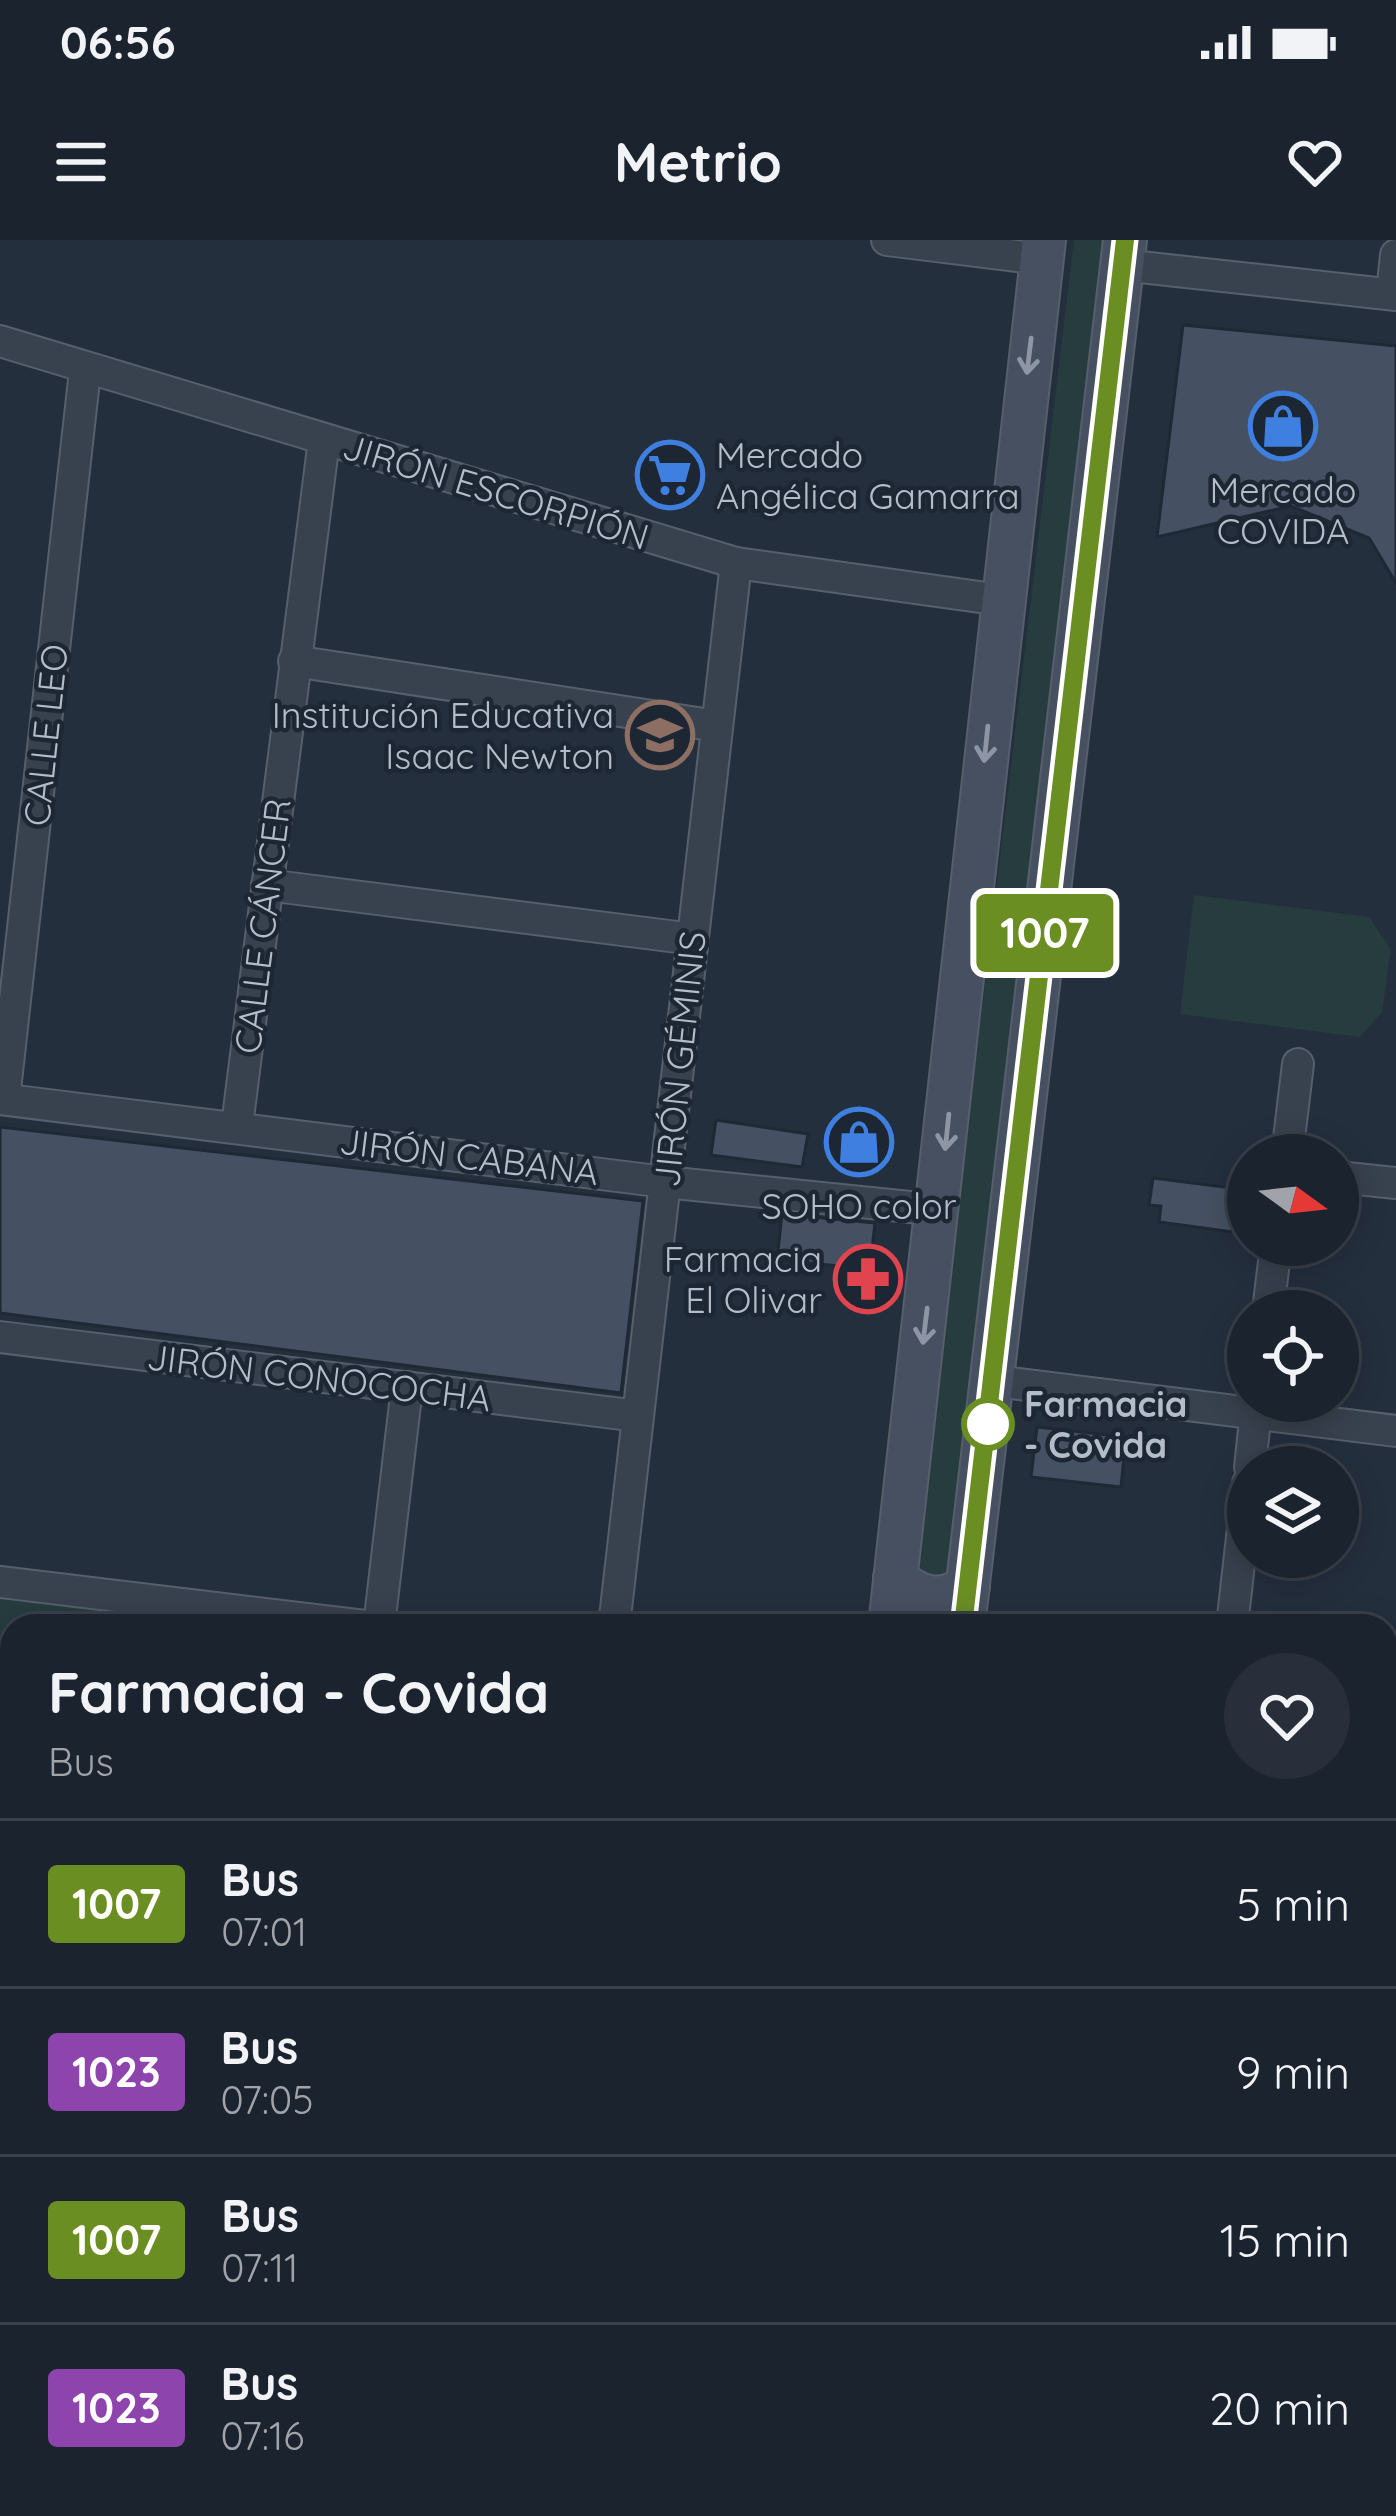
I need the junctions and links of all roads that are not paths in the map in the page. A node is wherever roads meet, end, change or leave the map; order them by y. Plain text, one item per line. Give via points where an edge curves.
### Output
1 (886, 240) edge
2 (1042, 250) edge
3 (1123, 252) edge
4 (1396, 255) edge
5 (1394, 294) edge
6 (0, 341) edge
7 (85, 371) junction
8 (324, 440) junction
9 (736, 563) junction
10 (1001, 600) junction
11 (294, 661) junction
12 (717, 726) junction
13 (267, 884) junction
14 (693, 939) junction
15 (1298, 1064) dead end
16 (2, 1099) edge
17 (237, 1126) junction
18 (1290, 1134) edge
19 (1359, 1180) edge
20 (665, 1182) junction
21 (1396, 1184) edge
22 (939, 1210) junction
23 (0, 1337) edge
24 (994, 1382) junction
25 (407, 1388) junction
26 (1227, 1404) edge
27 (638, 1416) junction
28 (1344, 1422) edge
29 (1396, 1431) edge
30 (895, 1578) junction
31 (1237, 1578) edge
32 (0, 1582) edge
33 (963, 1613) edge
34 (265, 1614) edge
35 (380, 1614) edge
36 (615, 1614) edge
37 (891, 1614) edge
38 (911, 1614) edge
39 (1233, 1614) edge

1 - 2 street
2 -> 10 main road
3 - 5 street
3 - 24 main road
4 - 5 street
6 - 7 street, JIRÓN ESCORPIÓN
7 - 8 street, JIRÓN ESCORPIÓN
7 - 16 street, CALLE LEO
8 - 9 street, JIRÓN ESCORPIÓN
8 - 11 street, CALLE CÁNCER
9 - 10 street, JIRÓN ESCORPIÓN
9 - 12 street, JIRÓN GÉMINIS
10 -> 22 main road
11 - 12 street
11 - 13 street, CALLE CÁNCER
12 - 14 street, JIRÓN GÉMINIS
13 - 14 street
13 - 17 street, CALLE CÁNCER
14 - 20 street, JIRÓN GÉMINIS
15 - 18 street
16 - 17 street, JIRÓN CABANA
17 - 20 street, JIRÓN CABANA
19 - 21 street
20 - 22 street, JIRÓN CABANA
20 - 27 street, JIRÓN GÉMINIS
22 -> 30 main road
23 - 25 street, JIRÓN CONOCOCHA
24 - 26 street
24 - 33 main road
25 - 27 street, JIRÓN CONOCOCHA
25 - 35 street
27 - 36 street, JIRÓN GÉMINIS
28 - 29 street
30 - 33 main road via 929,1599 949,1598
30 - 37 main road
31 - 39 street
32 - 34 street
33 - 38 main road via 930,1606

